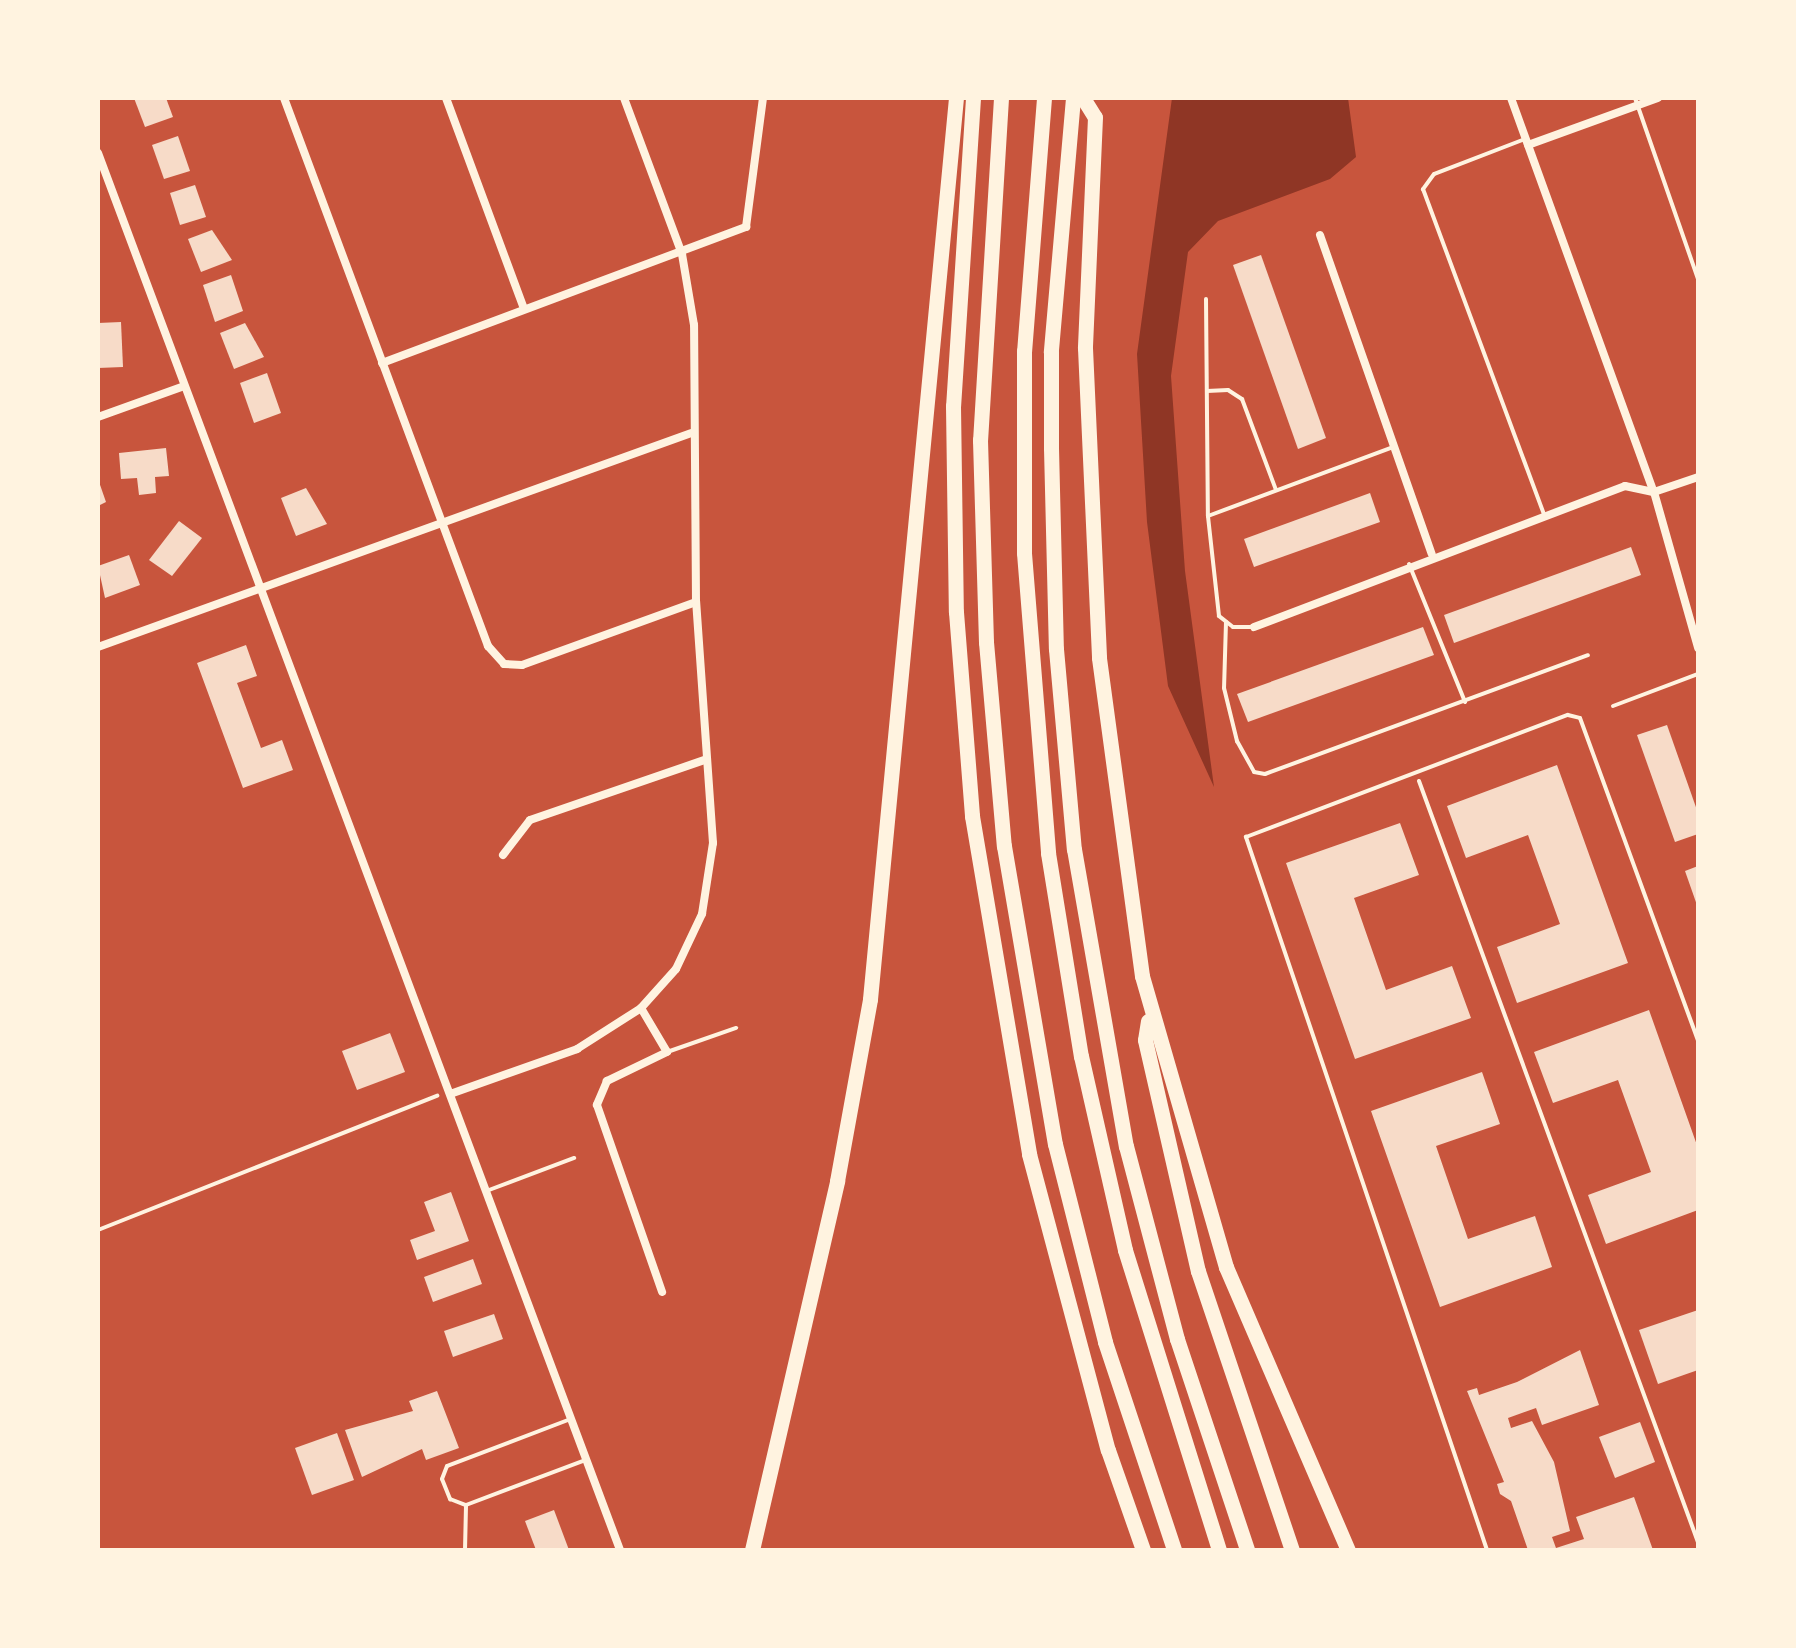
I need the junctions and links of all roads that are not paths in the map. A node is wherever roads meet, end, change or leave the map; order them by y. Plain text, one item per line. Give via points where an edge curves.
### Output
1 (284, 98) edge
2 (446, 98) edge
3 (624, 98) edge
4 (763, 98) edge
5 (956, 98) edge
6 (972, 98) edge
7 (1001, 98) edge
8 (1044, 98) edge
9 (1073, 98) edge
10 (1083, 98) edge
11 (1511, 98) edge
12 (1658, 98) edge
13 (1637, 101) edge
14 (1527, 142) junction
15 (98, 153) edge
16 (108, 183) junction
17 (98, 187) edge
18 (1320, 235) dead end
19 (682, 254) junction
20 (1698, 279) edge
21 (1206, 300) dead end
22 (524, 306) junction
23 (382, 363) junction
24 (184, 386) junction
25 (1206, 391) junction
26 (98, 418) edge
27 (692, 433) junction
28 (1394, 447) junction
29 (1698, 477) edge
30 (1276, 490) junction
31 (1654, 492) junction
32 (1544, 514) junction
33 (1208, 516) junction
34 (442, 522) junction
35 (1432, 554) junction
36 (1409, 564) junction
37 (261, 586) junction
38 (696, 602) junction
39 (1694, 617) edge
40 (1226, 622) junction
41 (1254, 627) joint
42 (98, 646) edge
43 (1698, 648) edge
44 (1588, 655) dead end
45 (1698, 674) edge
46 (1465, 702) junction
47 (1614, 706) dead end
48 (704, 760) junction
49 (503, 855) dead end
50 (641, 1008) junction
51 (1149, 1012) junction
52 (736, 1028) dead end
53 (1698, 1041) edge
54 (667, 1052) junction
55 (453, 1093) junction
56 (574, 1158) dead end
57 (488, 1190) junction
58 (662, 1292) dead end
59 (572, 1418) junction
60 (587, 1460) junction
61 (466, 1505) junction
62 (465, 1550) edge
63 (620, 1550) edge
64 (752, 1550) edge
65 (1143, 1550) edge
66 (1174, 1550) edge
67 (1219, 1550) edge
68 (1248, 1550) edge
69 (1292, 1550) edge
70 (1348, 1550) edge
71 (1487, 1550) edge

1 - 23 street
2 - 22 street
3 - 19 street
4 - 19 street via 746,227
5 - 64 highway via 870,999 840,1164
6 - 65 highway via 952,406 956,612 972,816 1005,1035 1041,1203 1108,1450
7 - 66 highway via 980,456 1002,829 1055,1144 1105,1342
8 - 67 highway via 1024,351 1024,552 1048,854 1101,1154 1151,1348
9 - 68 highway via 1051,352 1051,465 1056,650 1074,849 1131,1166 1177,1339
10 - 51 highway via 1094,117 1086,348 1099,658 1117,824
11 - 14 street
12 - 13 street
13 - 14 street
13 - 20 lane
14 - 31 street
14 - 32 lane via 1434,174 1423,189
15 - 16 street
16 - 17 street
16 - 24 street
18 - 28 street
19 - 22 street
19 - 27 street via 697,366
21 - 25 lane
22 - 23 street
23 - 34 street
24 - 26 street
24 - 37 street
25 - 30 lane via 1228,390 1242,399
25 - 33 lane
27 - 34 street
27 - 38 street
28 - 30 lane
28 - 35 street
29 - 31 street
30 - 33 lane
31 - 32 street via 1625,486
31 - 39 street
32 - 35 street
33 - 40 lane via 1219,616
34 - 37 street
34 - 38 street via 488,646 504,664 522,665
35 - 36 street
36 - 41 street
36 - 46 lane
37 - 42 street
37 - 55 street
38 - 48 street
39 - 43 street
40 - 41 lane
40 - 46 lane via 1224,688 1237,740 1254,772 1275,773
44 - 46 lane
45 - 47 lane
48 - 49 street via 530,820
48 - 50 street via 713,842 702,914 676,969
50 - 54 street
50 - 55 street via 577,1049
51 - 69 highway via 1145,1040 1198,1272
51 - 70 highway via 1226,1267
52 - 54 lane
53 - 71 lane via 1580,718 1568,715 1246,837
54 - 58 street via 607,1081 597,1104
55 - 57 street
56 - 57 lane
57 - 59 street
59 - 60 street
59 - 61 lane via 447,1466 442,1479 450,1499
60 - 61 lane
60 - 63 street
61 - 62 lane

